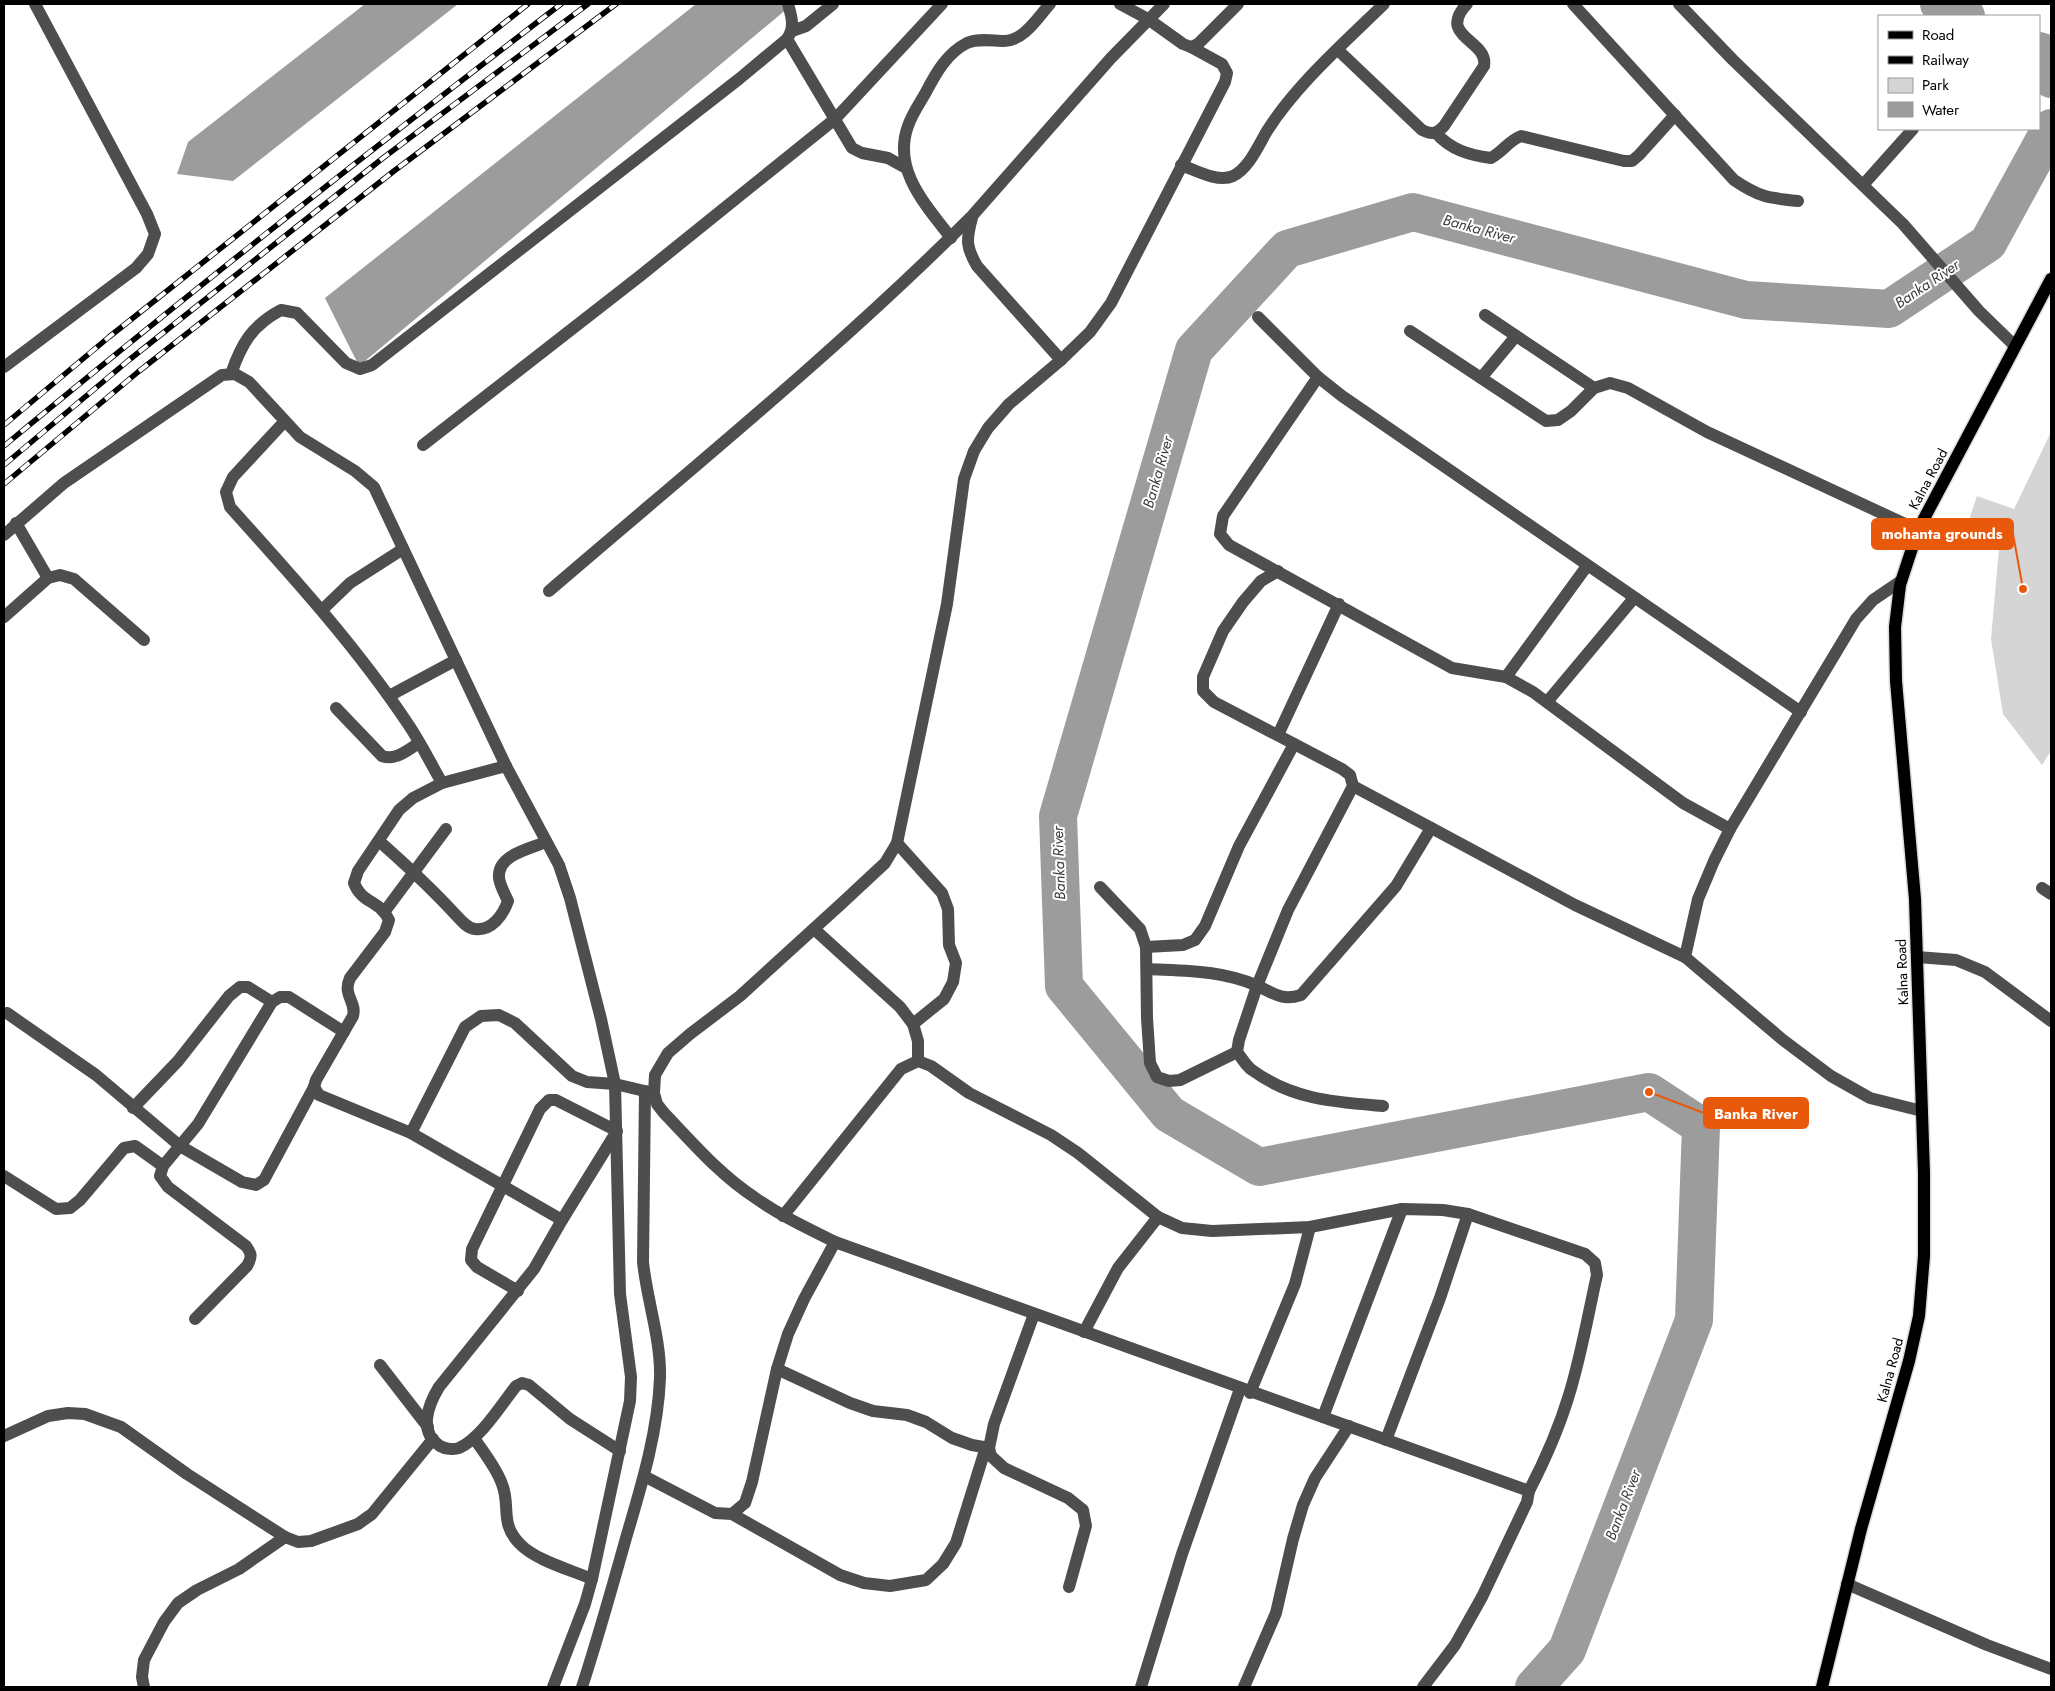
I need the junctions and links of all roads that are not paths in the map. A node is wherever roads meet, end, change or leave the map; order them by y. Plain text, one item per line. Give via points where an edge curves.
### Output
1 (35, 4) edge
2 (788, 4) edge
3 (833, 4) edge
4 (942, 4) edge
5 (1050, 4) edge
6 (1120, 4) edge
7 (1164, 4) edge
8 (1238, 4) edge
9 (1384, 4) edge
10 (1467, 4) edge
11 (1573, 4) edge
12 (1679, 4) edge
13 (1148, 20) junction
14 (790, 35) junction
15 (1191, 47) junction
16 (1338, 50) junction
17 (1675, 115) junction
18 (835, 119) junction
19 (1912, 130) edge
20 (1436, 134) junction
21 (1181, 165) junction
22 (906, 168) junction
23 (1863, 185) junction
24 (1798, 201) dead end
25 (972, 216) junction
26 (951, 238) junction
27 (2051, 280) edge
28 (1485, 315) dead end
29 (1258, 317) dead end
30 (1410, 330) dead end
31 (1516, 336) junction
32 (2015, 346) junction
33 (1061, 360) junction
34 (4, 367) edge
35 (231, 374) junction
36 (1318, 377) junction
37 (1482, 378) junction
38 (1594, 388) junction
39 (284, 422) junction
40 (424, 445) dead end
41 (16, 523) junction
42 (1918, 530) junction
43 (4, 535) edge
44 (403, 549) junction
45 (1587, 566) junction
46 (1278, 571) junction
47 (48, 578) junction
48 (1901, 581) junction
49 (549, 591) dead end
50 (1634, 598) junction
51 (1339, 604) junction
52 (322, 610) junction
53 (4, 617) edge
54 (144, 640) dead end
55 (456, 660) junction
56 (1506, 677) junction
57 (389, 696) junction
58 (1547, 702) junction
59 (336, 708) dead end
60 (1801, 712) junction
61 (1278, 735) junction
62 (419, 743) junction
63 (1294, 744) junction
64 (506, 766) junction
65 (442, 784) junction
66 (1353, 786) junction
67 (1431, 828) junction
68 (1730, 828) junction
69 (446, 829) dead end
70 (378, 840) junction
71 (546, 842) junction
72 (897, 844) junction
73 (414, 872) junction
74 (1100, 887) dead end
75 (385, 911) junction
76 (814, 929) junction
77 (1146, 947) junction
78 (1685, 957) junction
79 (1917, 957) junction
80 (1147, 969) junction
81 (1257, 986) junction
82 (272, 1002) junction
83 (7, 1013) dead end
84 (2051, 1022) edge
85 (913, 1024) junction
86 (344, 1032) junction
87 (1237, 1052) junction
88 (918, 1061) junction
89 (616, 1084) junction
90 (314, 1087) junction
91 (650, 1092) junction
92 (1384, 1106) dead end
93 (134, 1108) junction
94 (1922, 1111) junction
95 (617, 1131) junction
96 (411, 1133) junction
97 (180, 1146) junction
98 (164, 1166) junction
99 (4, 1176) edge
100 (502, 1186) junction
101 (1402, 1209) junction
102 (1468, 1214) junction
103 (783, 1216) junction
104 (1158, 1217) junction
105 (562, 1220) junction
106 (1310, 1227) junction
107 (835, 1242) junction
108 (518, 1291) junction
109 (1034, 1314) junction
110 (195, 1320) dead end
111 (1084, 1332) junction
112 (380, 1365) dead end
113 (777, 1369) junction
114 (1246, 1391) junction
115 (1323, 1416) junction
116 (428, 1426) junction
117 (1350, 1426) junction
118 (4, 1436) edge
119 (474, 1438) junction
120 (433, 1439) junction
121 (1386, 1440) junction
122 (988, 1447) junction
123 (620, 1451) junction
124 (644, 1476) junction
125 (1529, 1492) junction
126 (732, 1514) junction
127 (285, 1537) junction
128 (592, 1579) junction
129 (1847, 1584) junction
130 (1069, 1587) dead end
131 (2051, 1669) edge
132 (144, 1687) edge
133 (553, 1687) edge
134 (582, 1687) edge
135 (1141, 1687) edge
136 (1244, 1687) edge
137 (1423, 1687) edge
138 (1822, 1687) edge

1 - 34 street via 155,234 148,254 136,268
2 - 14 street via 793,21
3 - 14 street
4 - 18 street
5 - 22 street via 1023,35 1007,41 968,42 953,52 938,70 908,126 904,145
6 - 13 street
7 - 13 street
8 - 15 street via 1198,44
9 - 16 street
10 - 20 street via 1457,18 1457,24 1484,58 1484,66
11 - 17 street
12 - 23 street
13 - 15 street
13 - 25 street
14 - 18 street
14 - 35 street via 732,85 372,365 360,369 346,363 298,313 281,310 248,336
15 - 21 street via 1222,64 1227,73
16 - 20 street via 1422,130
16 - 21 street via 1274,119 1244,169 1231,177 1219,178
17 - 20 street via 1632,161 1521,136 1512,139 1502,153 1491,158 1460,151
17 - 24 street via 1734,180 1766,197
18 - 22 street via 852,148 888,158
18 - 40 street
19 - 23 street
21 - 33 street via 1111,303 1090,332
22 - 26 street via 918,194
23 - 32 street
25 - 26 street
25 - 33 street via 968,249 977,266
26 - 49 street via 831,349
27 - 32 main road, Kalna Road
28 - 31 street
29 - 36 street
30 - 37 street
31 - 37 street
31 - 38 street
32 - 42 main road, Kalna Road
33 - 72 street via 1008,404 988,428 974,451 964,479 947,604
35 - 39 street via 249,382
35 - 41 street via 222,375 72,478
36 - 45 street
36 - 46 street via 1224,516 1220,534 1229,545
37 - 38 street via 1546,421 1558,420
38 - 42 street via 1610,382 1628,388 1707,432
39 - 44 street via 300,437 355,471 374,487
39 - 52 street via 233,477 226,492 230,507
41 - 43 street
41 - 47 street
42 - 48 main road, Kalna Road
44 - 52 street via 350,583
44 - 55 street
45 - 50 street
45 - 56 street
46 - 51 street
46 - 61 street via 1261,581 1243,602 1223,631 1203,676 1203,691 1214,702
47 - 53 street
47 - 54 street via 60,575 74,579
48 - 60 street via 1873,600 1856,620
48 - 79 main road, Kalna Road via 1895,627 1896,681
50 - 58 street
50 - 60 street
51 - 56 street via 1452,668
51 - 61 street
52 - 57 street
55 - 57 street
55 - 64 street
56 - 58 street
57 - 62 street
58 - 68 street via 1683,803
59 - 62 street via 382,756 396,758
60 - 68 street
61 - 63 street
62 - 65 street
63 - 66 street via 1342,769 1350,775
63 - 77 street via 1239,846 1205,926 1195,940 1183,945
64 - 65 street
64 - 71 street
65 - 70 street via 413,798 399,810
66 - 67 street
66 - 81 street via 1288,910
67 - 78 street via 1575,905
67 - 81 street via 1396,886 1301,995 1290,999
68 - 78 street via 1698,899
69 - 73 street
70 - 73 street
70 - 75 street via 354,883 358,893
71 - 73 street via 510,857 501,867 499,879 508,901 497,921 483,928 474,929 465,924
71 - 89 street via 559,865 570,898
72 - 76 street via 885,863
72 - 85 street via 942,893 948,909 949,945 956,963 953,982 944,999
73 - 75 street
74 - 77 street via 1140,929
75 - 86 street via 390,920 386,932 346,986 354,1009
76 - 85 street via 900,1007
76 - 91 street via 740,996 668,1053 655,1075
77 - 80 street
78 - 94 street via 1782,1040 1830,1076 1870,1098
79 - 84 street via 1956,960 1985,972
79 - 94 main road, Kalna Road
80 - 81 street via 1229,975
80 - 87 street via 1150,1063 1157,1077 1180,1080
81 - 87 street
82 - 86 street via 289,997
82 - 93 street via 248,987 240,987
82 - 97 street via 198,1124
83 - 93 street via 96,1075
85 - 88 street via 918,1041
86 - 90 street
87 - 92 street via 1250,1069 1294,1094
88 - 103 street via 901,1069
88 - 104 street via 931,1066 969,1093 1051,1135
89 - 91 street
89 - 95 street
89 - 96 street via 587,1082 572,1076 515,1024 498,1015 480,1016 465,1027
90 - 96 street via 319,1095
90 - 97 street via 264,1180 256,1184 242,1182
91 - 103 street via 664,1113 728,1177
91 - 124 street via 643,1262 660,1358 660,1380
93 - 97 street
94 - 129 main road, Kalna Road via 1924,1256 1920,1316
95 - 100 street via 560,1101 549,1100 540,1109
95 - 105 street
95 - 123 street via 620,1294 631,1377 630,1402
96 - 100 street
97 - 98 street
98 - 99 street via 135,1146 124,1148 80,1200 70,1208 56,1209
98 - 110 street via 160,1176 168,1186 246,1246 251,1254 247,1266
100 - 105 street
100 - 108 street via 472,1249 471,1260 476,1267
101 - 102 street
101 - 106 street
101 - 115 street
102 - 121 street
102 - 125 street via 1585,1254 1595,1263 1597,1275 1569,1394 1557,1431
103 - 107 street
104 - 106 street via 1182,1228 1212,1231
104 - 111 street via 1118,1268
105 - 108 street
106 - 114 street via 1295,1284
107 - 109 street
107 - 113 street via 788,1334
108 - 116 street via 438,1388 430,1402
109 - 111 street
109 - 122 street
111 - 114 street
112 - 116 street
113 - 122 street via 850,1403 873,1411 907,1415 952,1438
113 - 126 street via 752,1482 744,1502
114 - 115 street
114 - 135 street via 1182,1554
115 - 117 street
116 - 120 street
117 - 121 street
117 - 136 street via 1315,1478 1303,1505 1276,1612
118 - 127 street via 48,1416 68,1413 85,1414 121,1426 187,1474
119 - 120 street via 457,1449 445,1449
119 - 123 street via 516,1386 522,1383
119 - 128 street via 497,1472 503,1486 508,1527 520,1545 537,1556
120 - 127 street via 372,1514 358,1524 311,1541 298,1542
121 - 125 street
122 - 126 street via 956,1543 943,1564 926,1580 890,1586 864,1583 840,1575
122 - 130 street via 991,1456 1004,1468 1068,1498 1083,1510 1086,1526
123 - 128 street
124 - 126 street via 715,1512
124 - 134 street
125 - 137 street via 1482,1596 1455,1645
127 - 132 street via 239,1569 178,1603 144,1660
128 - 133 street
129 - 131 street via 1986,1645
129 - 138 main road, Kalna Road

